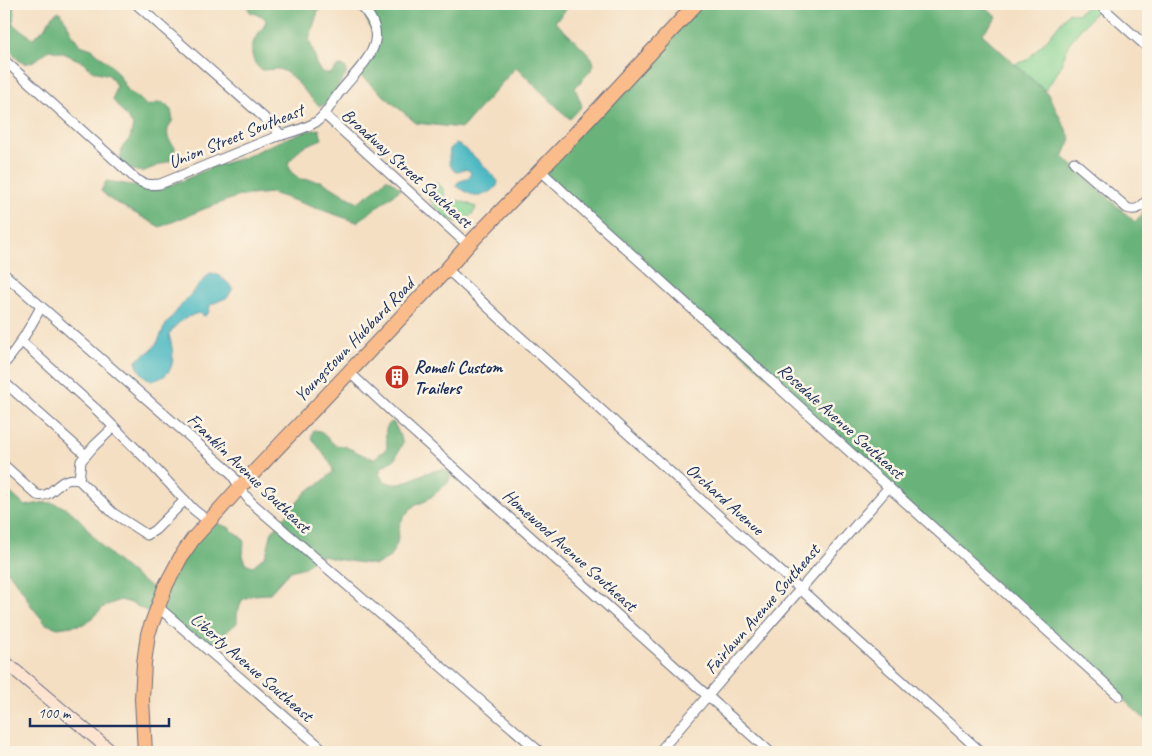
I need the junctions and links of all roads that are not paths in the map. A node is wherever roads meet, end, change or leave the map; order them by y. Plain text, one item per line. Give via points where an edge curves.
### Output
1 (136, 4) edge
2 (359, 4) edge
3 (696, 4) edge
4 (1099, 4) edge
5 (1148, 48) edge
6 (4, 60) edge
7 (325, 115) junction
8 (281, 135) junction
9 (1074, 162) dead end
10 (541, 171) junction
11 (1148, 199) edge
12 (468, 245) junction
13 (447, 269) junction
14 (4, 274) edge
15 (41, 307) junction
16 (21, 341) junction
17 (4, 364) edge
18 (349, 372) junction
19 (4, 382) edge
20 (114, 427) junction
21 (86, 455) junction
22 (4, 465) edge
23 (79, 480) junction
24 (889, 487) junction
25 (240, 488) junction
26 (185, 500) junction
27 (209, 522) junction
28 (800, 589) junction
29 (157, 606) junction
30 (4, 661) edge
31 (708, 696) junction
32 (1119, 696) dead end
33 (112, 752) edge
34 (145, 752) edge
35 (326, 752) edge
36 (540, 752) edge
37 (659, 752) edge
38 (770, 752) edge
39 (981, 752) edge

1 - 8 street
2 - 7 street, Union Street Southeast via 369,15 376,30 376,39 372,52
3 - 10 main road, Youngstown Hubbard Road
4 - 5 street
6 - 8 street, Union Street Southeast via 145,184 160,184
7 - 8 street, Union Street Southeast via 316,122
7 - 12 street, Broadway Street Southeast
9 - 11 street via 1127,208 1141,207
10 - 12 main road, Youngstown Hubbard Road
10 - 24 street, Rosedale Avenue Southeast
12 - 13 main road, Youngstown Hubbard Road
13 - 18 main road, Youngstown Hubbard Road
13 - 28 street, Orchard Avenue
14 - 15 street, Franklin Avenue Southeast
15 - 16 street
15 - 25 street, Franklin Avenue Southeast via 229,472
16 - 17 street
16 - 20 street
18 - 25 main road, Youngstown Hubbard Road
18 - 31 street, Homewood Avenue Southeast
19 - 21 street
20 - 21 street
20 - 26 street
21 - 23 street via 81,461
22 - 23 street via 37,495 49,493 66,480
23 - 26 street via 113,513 147,535
24 - 28 street, Fairlawn Avenue Southeast
24 - 32 street, Rosedale Avenue Southeast
25 - 27 main road, Youngstown Hubbard Road
25 - 36 street, Franklin Avenue Southeast via 252,503
26 - 27 street
27 - 29 main road, Youngstown Hubbard Road via 182,555
28 - 31 street, Fairlawn Avenue Southeast
28 - 39 street, Orchard Avenue
29 - 34 main road, Youngstown Hubbard Road via 148,634 144,663
29 - 35 street, Liberty Avenue Southeast
30 - 33 street
31 - 37 street, Fairlawn Avenue Southeast
31 - 38 street, Homewood Avenue Southeast

